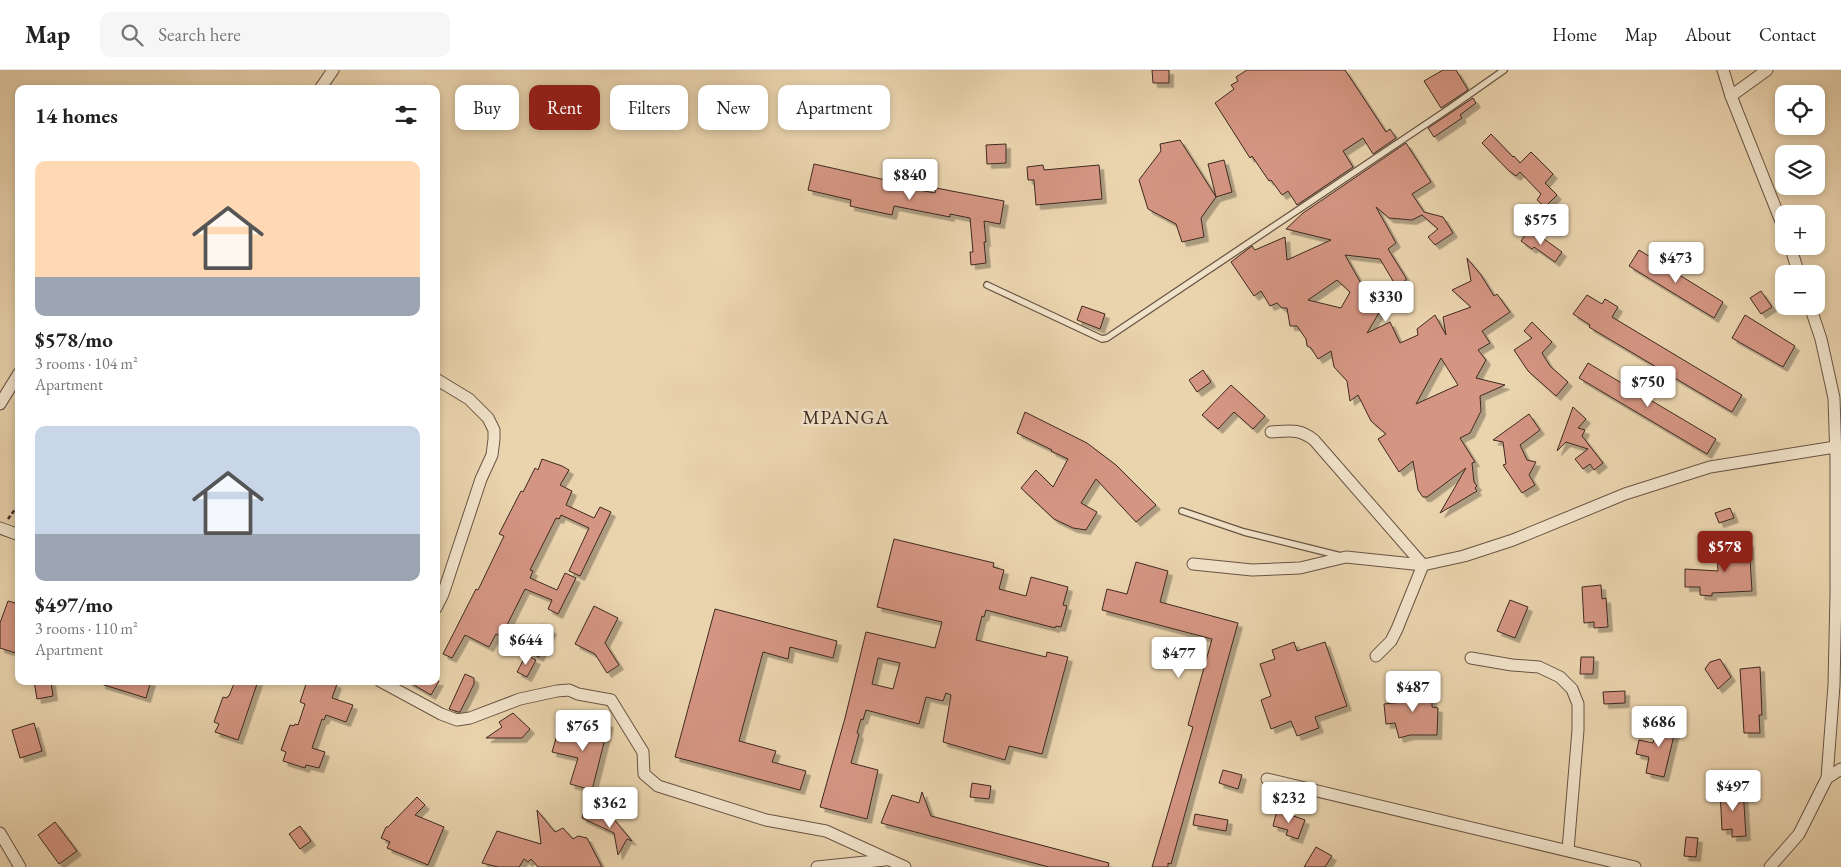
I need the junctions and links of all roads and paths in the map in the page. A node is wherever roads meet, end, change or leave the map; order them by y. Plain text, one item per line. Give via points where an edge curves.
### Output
1 (333, 70) edge
2 (1504, 70) edge
3 (1723, 70) edge
4 (1767, 70) edge
5 (323, 85) edge
6 (1731, 96) junction
7 (1775, 206) edge
8 (987, 285) dead end
9 (1813, 315) edge
10 (15, 380) edge
11 (440, 382) edge
12 (0, 404) edge
13 (1271, 432) dead end
14 (1835, 447) junction
15 (1839, 460) edge
16 (15, 509) edge
17 (1182, 511) dead end
18 (1, 528) edge
19 (15, 533) edge
20 (1346, 557) junction
21 (1193, 564) dead end
22 (1423, 565) junction
23 (440, 600) edge
24 (1376, 656) dead end
25 (1471, 658) dead end
26 (388, 685) edge
27 (1841, 769) edge
28 (1827, 778) junction
29 (1268, 779) dead end
30 (0, 833) edge
31 (1568, 850) junction
32 (886, 860) junction
33 (20, 867) edge
34 (817, 867) edge
35 (905, 867) edge
36 (1635, 867) edge
37 (1770, 867) edge

1 - 5 street
2 - 8 lane via 1106,338 1102,339
3 - 6 street
4 - 6 street
6 - 7 street
9 - 14 street via 1834,398
10 - 12 street
11 - 23 street via 469,400 488,418 494,439 492,456 481,479
13 - 22 street via 1293,430 1314,440
14 - 15 street
14 - 22 street via 1710,467 1625,494 1513,540
15 - 28 street via 1834,685
16 - 18 path
17 - 20 lane via 1244,532
18 - 19 street
20 - 21 street via 1300,568 1252,570
20 - 22 street
22 - 24 street via 1398,629
25 - 31 street via 1539,667 1560,677 1572,689 1578,704 1578,730
26 - 32 street via 457,720 520,699 557,691 569,690 611,700 644,752 644,774 658,786 766,820 826,832
27 - 28 street
28 - 37 street via 1799,834
29 - 31 street
30 - 33 street
31 - 36 street
32 - 34 street
32 - 35 street

